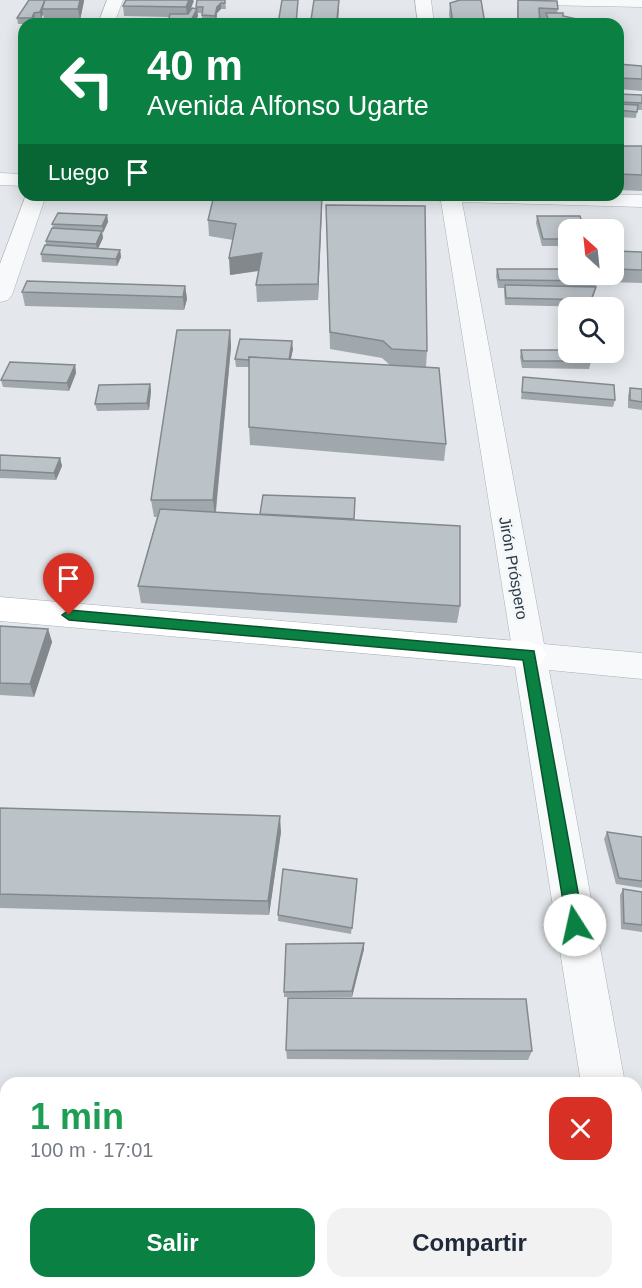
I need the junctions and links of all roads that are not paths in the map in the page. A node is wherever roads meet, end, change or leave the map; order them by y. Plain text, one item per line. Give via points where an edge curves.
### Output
1 (115, 0) edge
2 (423, 0) edge
3 (540, 0) edge
4 (642, 2) edge
5 (108, 18) edge
6 (425, 18) edge
7 (0, 179) edge
8 (18, 180) edge
9 (624, 200) edge
10 (34, 201) edge
11 (451, 201) edge
12 (642, 201) edge
13 (0, 295) edge
14 (0, 609) edge
15 (529, 655) junction
16 (642, 666) edge
17 (602, 1077) edge

1 - 5 street
2 - 6 street
3 - 4 street
7 - 8 street
9 - 12 street
10 - 13 street
11 - 15 street, Jirón Próspero
14 - 15 main road
15 - 16 street
15 - 17 street, Jirón Próspero

